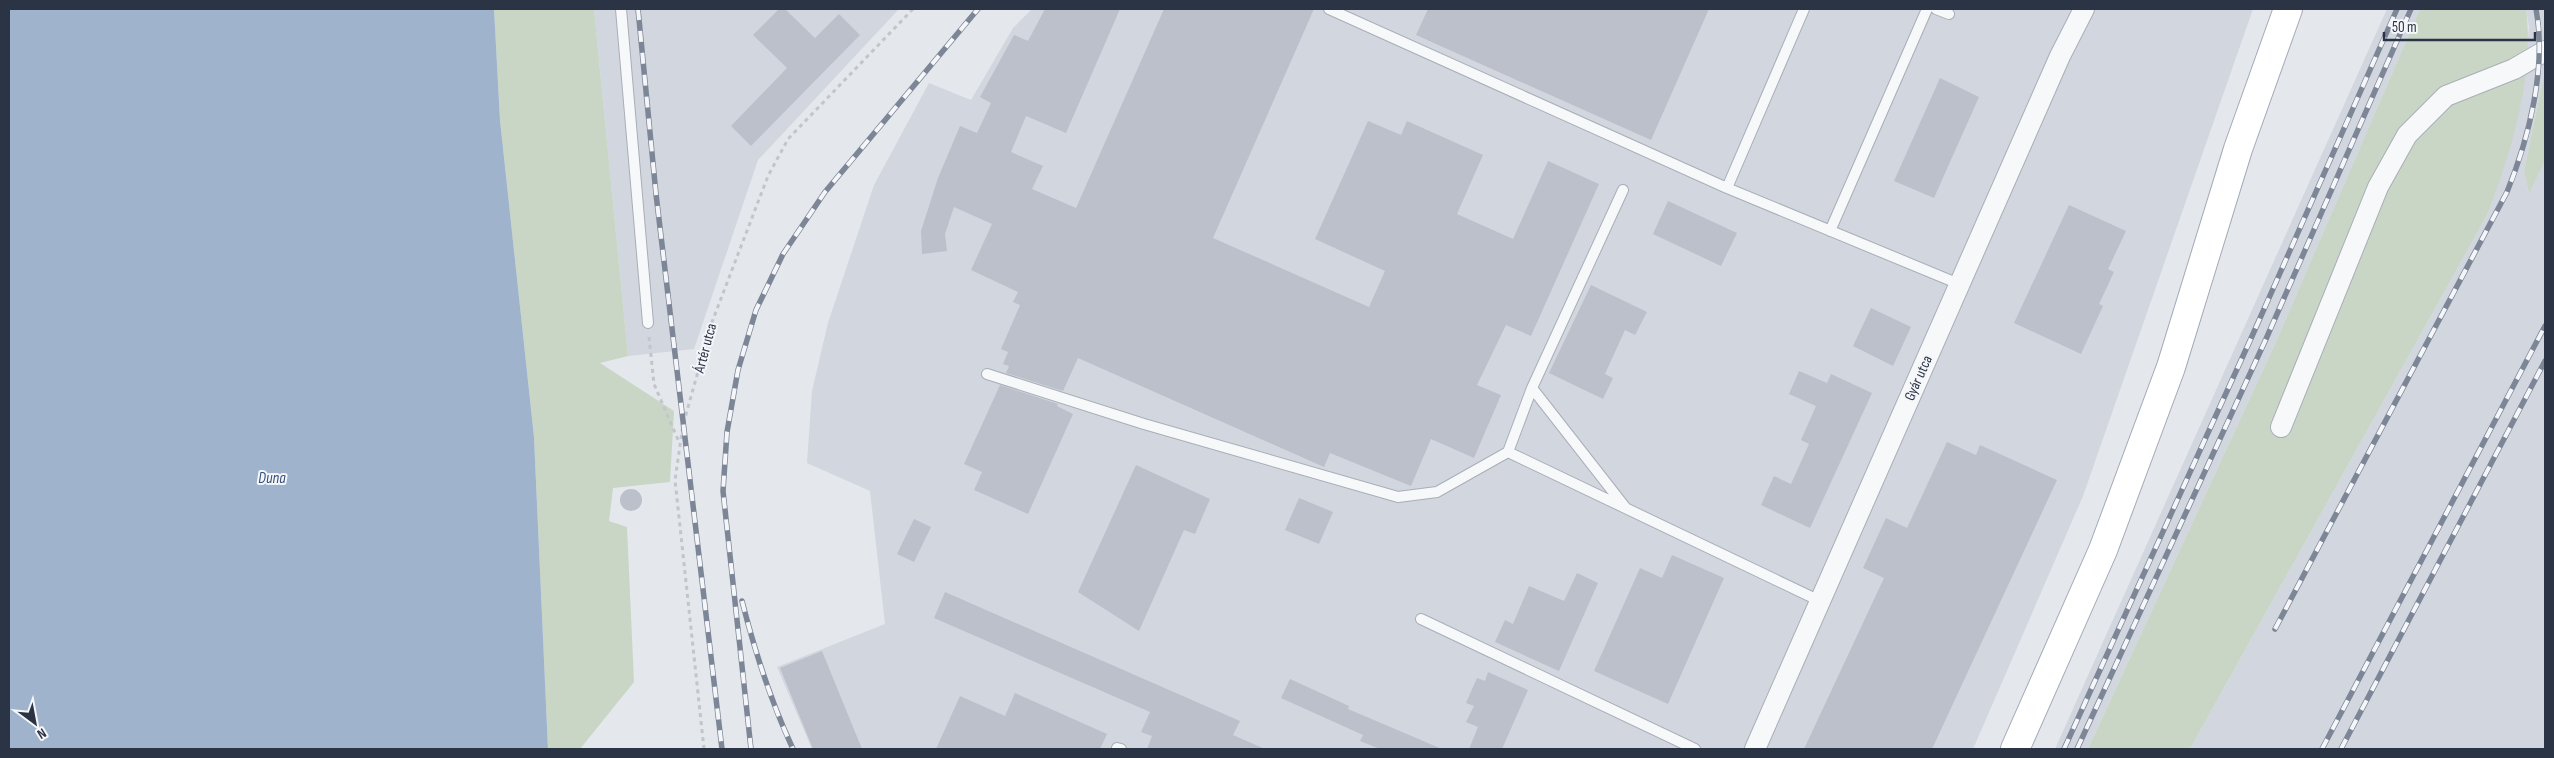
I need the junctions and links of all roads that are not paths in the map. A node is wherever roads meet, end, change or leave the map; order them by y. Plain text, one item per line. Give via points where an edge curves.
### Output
1 (620, 9) edge
2 (1328, 9) edge
3 (1804, 9) edge
4 (1927, 9) edge
5 (1936, 9) edge
6 (2084, 9) edge
7 (2288, 9) edge
8 (1949, 14) dead end
9 (2545, 51) edge
10 (1727, 188) junction
11 (1623, 190) dead end
12 (1830, 231) junction
13 (1959, 284) junction
14 (648, 323) road end
15 (987, 374) dead end
16 (1532, 388) junction
17 (2281, 426) dead end
18 (1508, 452) junction
19 (1627, 510) junction
20 (1820, 601) junction
21 (1421, 619) dead end
22 (1694, 749) edge
23 (1755, 749) edge
24 (2015, 749) edge

1 - 14 lane
2 - 10 lane
3 - 10 lane
4 - 12 lane
5 - 8 lane
6 - 13 street, Gyár utca
7 - 24 main road via 2238,149 2171,367 2103,550
9 - 17 street via 2514,69 2446,96 2407,135 2378,187
10 - 12 lane
11 - 16 lane
12 - 13 lane
13 - 20 street, Gyár utca
15 - 18 lane via 1144,424 1398,497 1436,492
16 - 18 lane
16 - 19 lane
18 - 19 lane
19 - 20 lane
20 - 23 street, Gyár utca
21 - 22 lane

